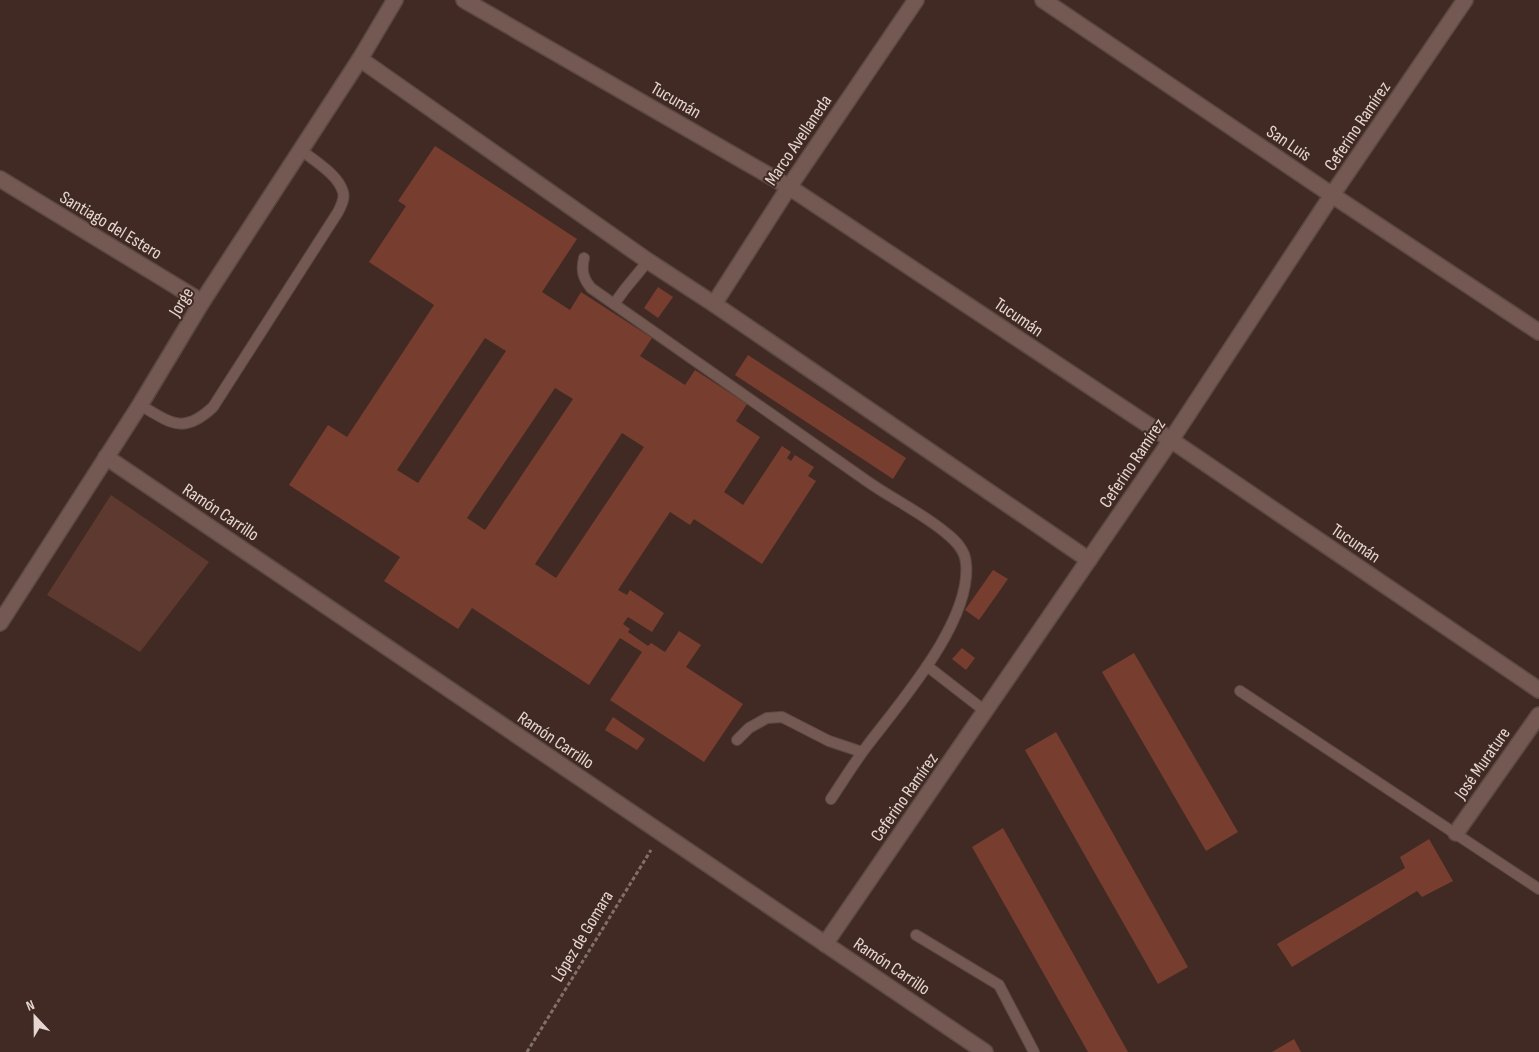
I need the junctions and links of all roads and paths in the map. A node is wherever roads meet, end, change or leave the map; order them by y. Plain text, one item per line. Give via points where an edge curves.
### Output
1 (395, 0) edge
2 (464, 0) edge
3 (916, 0) edge
4 (1043, 0) edge
5 (1465, 0) edge
6 (360, 59) junction
7 (300, 149) junction
8 (0, 179) edge
9 (789, 187) junction
10 (1332, 195) junction
11 (584, 258) dead end
12 (648, 261) junction
13 (202, 302) junction
14 (614, 304) junction
15 (714, 304) junction
16 (1539, 332) edge
17 (140, 405) junction
18 (1171, 440) junction
19 (106, 457) junction
20 (1089, 560) junction
21 (0, 624) edge
22 (928, 666) junction
23 (1539, 690) edge
24 (1240, 691) dead end
25 (985, 711) junction
26 (1539, 714) edge
27 (738, 740) dead end
28 (862, 752) junction
29 (831, 799) dead end
30 (1456, 833) junction
31 (660, 834) junction
32 (1539, 889) edge
33 (916, 935) dead end
34 (826, 944) junction
35 (527, 1052) edge
36 (985, 1052) edge
37 (1034, 1052) edge

1 - 6 street, Jorge
2 - 9 street, Tucumán
3 - 9 street, Marco Avellaneda
4 - 10 street, San Luis
5 - 10 street, Ceferino Ramírez
6 - 7 street, Jorge
6 - 12 street
7 - 13 street, Jorge
7 - 17 lane via 333,176 343,192 338,212 213,407 200,420 171,423
8 - 13 street, Santiago del Estero
9 - 15 street, Marco Avellaneda
9 - 18 street, Tucumán
10 - 16 street, San Luis
10 - 18 street, Ceferino Ramírez
11 - 14 lane via 584,279
12 - 14 lane
12 - 15 street
13 - 17 street, Jorge
14 - 22 lane via 946,533 962,548 966,562 962,596 954,621
15 - 20 street
17 - 19 street, Jorge
18 - 20 street, Ceferino Ramírez
18 - 23 street, Tucumán
19 - 21 street, Jorge
19 - 31 street, Ramón Carrillo
20 - 25 street, Ceferino Ramírez
22 - 25 lane
22 - 28 lane
24 - 30 lane
25 - 34 street, Ceferino Ramírez
26 - 30 street, José Murature
27 - 28 lane via 748,728 767,718 782,717 829,741
28 - 29 lane
30 - 32 lane
31 - 34 street, Ramón Carrillo
31 - 35 path, López de Gomara
33 - 37 lane via 999,985
34 - 36 street, Ramón Carrillo

